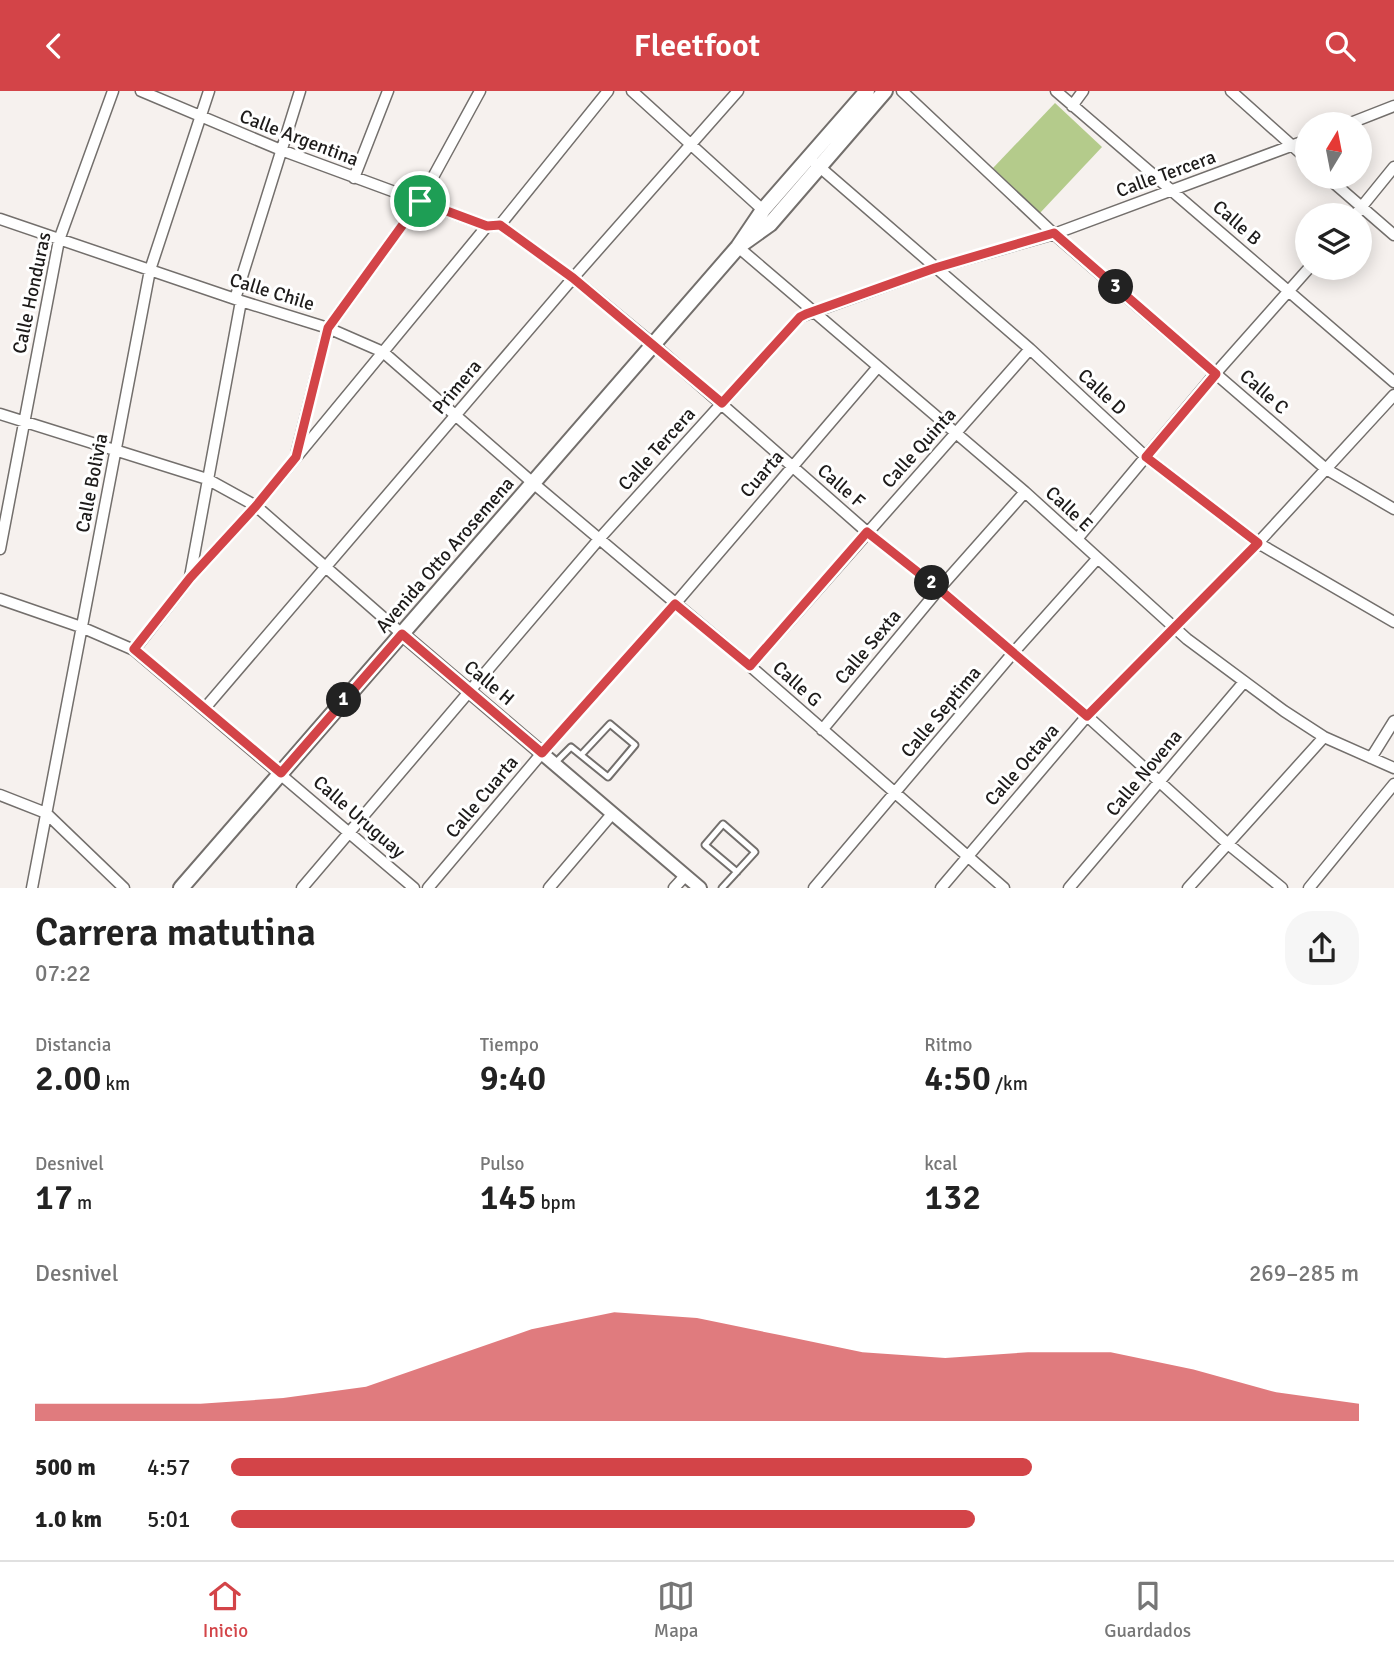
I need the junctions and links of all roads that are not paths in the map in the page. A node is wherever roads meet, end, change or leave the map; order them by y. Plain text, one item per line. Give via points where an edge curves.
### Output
1 (113, 91) edge
2 (141, 91) edge
3 (209, 91) edge
4 (300, 91) edge
5 (388, 91) edge
6 (480, 91) edge
7 (608, 91) edge
8 (632, 91) edge
9 (738, 91) edge
10 (867, 91) edge
11 (886, 91) edge
12 (902, 91) edge
13 (1056, 91) edge
14 (1083, 91) edge
15 (1231, 91) edge
16 (1072, 106) junction
17 (1394, 106) edge
18 (1372, 115) edge
19 (201, 118) junction
20 (690, 144) junction
21 (1295, 145) edge
22 (1292, 146) junction
23 (1295, 149) edge
24 (281, 150) junction
25 (814, 162) junction
26 (1394, 167) edge
27 (354, 178) junction
28 (1338, 189) edge
29 (1171, 190) junction
30 (420, 201) junction
31 (1351, 203) edge
32 (1365, 203) edge
33 (763, 210) junction
34 (0, 219) edge
35 (1372, 220) edge
36 (500, 225) junction
37 (487, 226) junction
38 (1054, 233) junction
39 (1394, 235) edge
40 (59, 240) junction
41 (738, 247) junction
42 (935, 268) junction
43 (150, 270) junction
44 (573, 278) junction
45 (1299, 280) edge
46 (1289, 291) junction
47 (238, 300) junction
48 (812, 312) junction
49 (328, 328) junction
50 (653, 344) junction
51 (1030, 349) junction
52 (383, 352) junction
53 (877, 368) junction
54 (1216, 374) junction
55 (1394, 382) edge
56 (1394, 395) edge
57 (722, 403) junction
58 (0, 414) edge
59 (456, 415) junction
60 (24, 422) junction
61 (956, 434) junction
62 (117, 451) junction
63 (296, 457) junction
64 (1146, 457) junction
65 (792, 467) junction
66 (1326, 469) junction
67 (207, 479) junction
68 (533, 484) junction
69 (1025, 492) junction
70 (256, 506) junction
71 (1394, 509) edge
72 (867, 532) junction
73 (600, 538) junction
74 (1077, 540) junction
75 (1258, 543) junction
76 (0, 549) edge
77 (1097, 559) junction
78 (326, 568) junction
79 (190, 578) junction
80 (939, 589) junction
81 (0, 599) edge
82 (675, 604) junction
83 (1394, 622) edge
84 (81, 627) junction
85 (1175, 629) junction
86 (402, 634) junction
87 (134, 649) junction
88 (1013, 653) junction
89 (750, 666) junction
90 (1244, 682) junction
91 (470, 692) junction
92 (205, 708) junction
93 (1087, 716) junction
94 (1394, 721) edge
95 (822, 730) junction
96 (1324, 737) junction
97 (542, 753) junction
98 (581, 755) junction
99 (1371, 758) junction
100 (554, 764) junction
101 (1394, 768) edge
102 (281, 773) junction
103 (1160, 781) junction
104 (1394, 784) edge
105 (895, 794) junction
106 (0, 795) edge
107 (46, 813) junction
108 (612, 814) junction
109 (350, 832) junction
110 (1228, 843) junction
111 (968, 856) junction
112 (737, 872) junction
113 (685, 876) junction
114 (32, 888) edge
115 (124, 888) edge
116 (181, 888) edge
117 (302, 888) edge
118 (414, 888) edge
119 (428, 888) edge
120 (549, 888) edge
121 (674, 888) edge
122 (700, 888) edge
123 (722, 888) edge
124 (814, 888) edge
125 (941, 888) edge
126 (1004, 888) edge
127 (1069, 888) edge
128 (1188, 888) edge
129 (1282, 888) edge
130 (1309, 888) edge

1 - 40 street, Calle Honduras
2 - 19 street, Calle Argentina
3 - 19 street, Calle Bolivia
4 - 24 street
5 - 27 street
6 - 30 street
7 - 36 street
8 - 20 street
9 - 20 street, Primera
10 - 25 main road, Avenida Otto Arosemena
11 - 25 main road, Avenida Otto Arosemena
12 - 38 street, Calle C
13 - 16 street, Calle B
14 - 16 street
15 - 22 street
16 - 29 street, Calle B
17 - 18 street
19 - 24 street, Calle Argentina
19 - 43 street, Calle Bolivia
20 - 33 street
20 - 44 street, Primera
21 - 22 street, Calle Tercera
22 - 23 street
22 - 29 street, Calle Tercera
24 - 27 street, Calle Argentina
24 - 47 street
25 - 33 main road, Avenida Otto Arosemena
25 - 41 main road, Avenida Otto Arosemena via 770,224
25 - 42 street, Calle D
26 - 32 street
27 - 30 street, Calle Argentina
28 - 31 street
29 - 38 street, Calle Tercera
29 - 46 street, Calle B
30 - 37 street, Calle Argentina
30 - 49 street
33 - 41 main road, Avenida Otto Arosemena
34 - 40 street, Calle Chile
35 - 39 street
36 - 37 street
36 - 44 street, Calle F
37 - 52 street
38 - 42 street, Calle Tercera
38 - 54 street, Calle C
40 - 43 street, Calle Chile
40 - 60 street, Calle Honduras
41 - 48 street, Calle E
41 - 50 main road, Avenida Otto Arosemena
42 - 48 street, Calle Tercera
42 - 51 street, Calle D
43 - 47 street, Calle Chile
43 - 62 street, Calle Bolivia
44 - 50 street, Calle F
44 - 59 street, Primera
45 - 46 street
46 - 54 street
46 - 55 street, Calle B
47 - 49 street, Calle Chile
47 - 67 street
48 - 53 street, Calle E
48 - 57 street, Calle Tercera via 800,317
49 - 52 street, Calle Chile
49 - 63 street
50 - 57 street, Calle F
50 - 68 main road, Avenida Otto Arosemena
51 - 61 street, Calle Quinta
51 - 64 street, Calle D
52 - 59 street, Calle Chile
52 - 63 street
53 - 61 street, Calle E
53 - 65 street, Cuarta
54 - 64 street
54 - 66 street, Calle C
56 - 66 street, Calle Octava
57 - 65 street, Calle F
57 - 73 street, Calle Tercera
58 - 60 street, Calle H
59 - 68 street, Calle Chile
59 - 78 street, Primera
60 - 62 street, Calle H
60 - 76 street, Calle Honduras
61 - 69 street, Calle E
61 - 72 street, Calle Quinta
62 - 67 street, Calle H
62 - 84 street, Calle Bolivia
63 - 70 street
64 - 74 street
64 - 75 street, Calle D
65 - 72 street, Calle F
65 - 82 street, Cuarta
66 - 71 street, Calle C
66 - 75 street, Calle Octava
67 - 70 street, Calle H
67 - 79 street
68 - 73 street, Calle G
68 - 86 main road, Avenida Otto Arosemena
69 - 74 street, Calle E
69 - 80 street, Calle Sexta
70 - 78 street, Calle H
70 - 79 street
72 - 80 street, Calle F
72 - 89 street, Calle Quinta
73 - 82 street, Calle G
73 - 91 street, Calle Tercera
74 - 77 street, Calle E
75 - 83 street, Calle D
75 - 85 street, Calle Octava
77 - 85 street, Calle E
77 - 88 street, Calle Septima
78 - 86 street, Calle H
78 - 92 street, Primera
79 - 87 street
80 - 88 street, Calle F
80 - 95 street, Calle Sexta
81 - 84 street, Calle Uruguay
82 - 89 street, Calle G
82 - 97 street, Calle Cuarta
84 - 87 street, Calle Uruguay
84 - 107 street, Calle Bolivia
85 - 90 street, Calle E
85 - 93 street, Calle Octava
86 - 91 street, Calle H
86 - 102 main road, Avenida Otto Arosemena
87 - 92 street, Calle Uruguay
88 - 93 street, Calle F
88 - 105 street, Calle Septima
89 - 95 street, Calle G
90 - 96 street, Calle E
90 - 103 street, Calle Novena
91 - 97 street, Calle H
91 - 109 street, Calle Tercera
92 - 102 street, Calle Uruguay
93 - 103 street, Calle F
93 - 111 street, Calle Octava
94 - 99 street
95 - 105 street, Calle G
96 - 99 street, Calle E
96 - 110 street
97 - 100 street, Calle H
97 - 119 street, Calle Cuarta
98 - 98 lane via 607,777 635,745 610,724
98 - 100 lane via 570,747
99 - 101 street, Calle E
100 - 108 street, Calle H
102 - 109 street, Calle Uruguay
102 - 116 main road, Avenida Otto Arosemena
103 - 110 street, Calle F
103 - 127 street, Calle Novena
104 - 130 street
105 - 111 street, Calle G
105 - 124 street, Calle Septima
106 - 107 street
107 - 114 street, Calle Bolivia
107 - 115 street
108 - 113 street, Calle H
108 - 120 street
109 - 117 street, Calle Tercera
109 - 118 street, Calle Uruguay
110 - 128 street
110 - 129 street, Calle F
111 - 125 street, Calle Octava
111 - 126 street, Calle G
112 - 112 lane via 755,852 723,824 705,845
112 - 123 lane
113 - 121 street
113 - 122 street, Calle H

